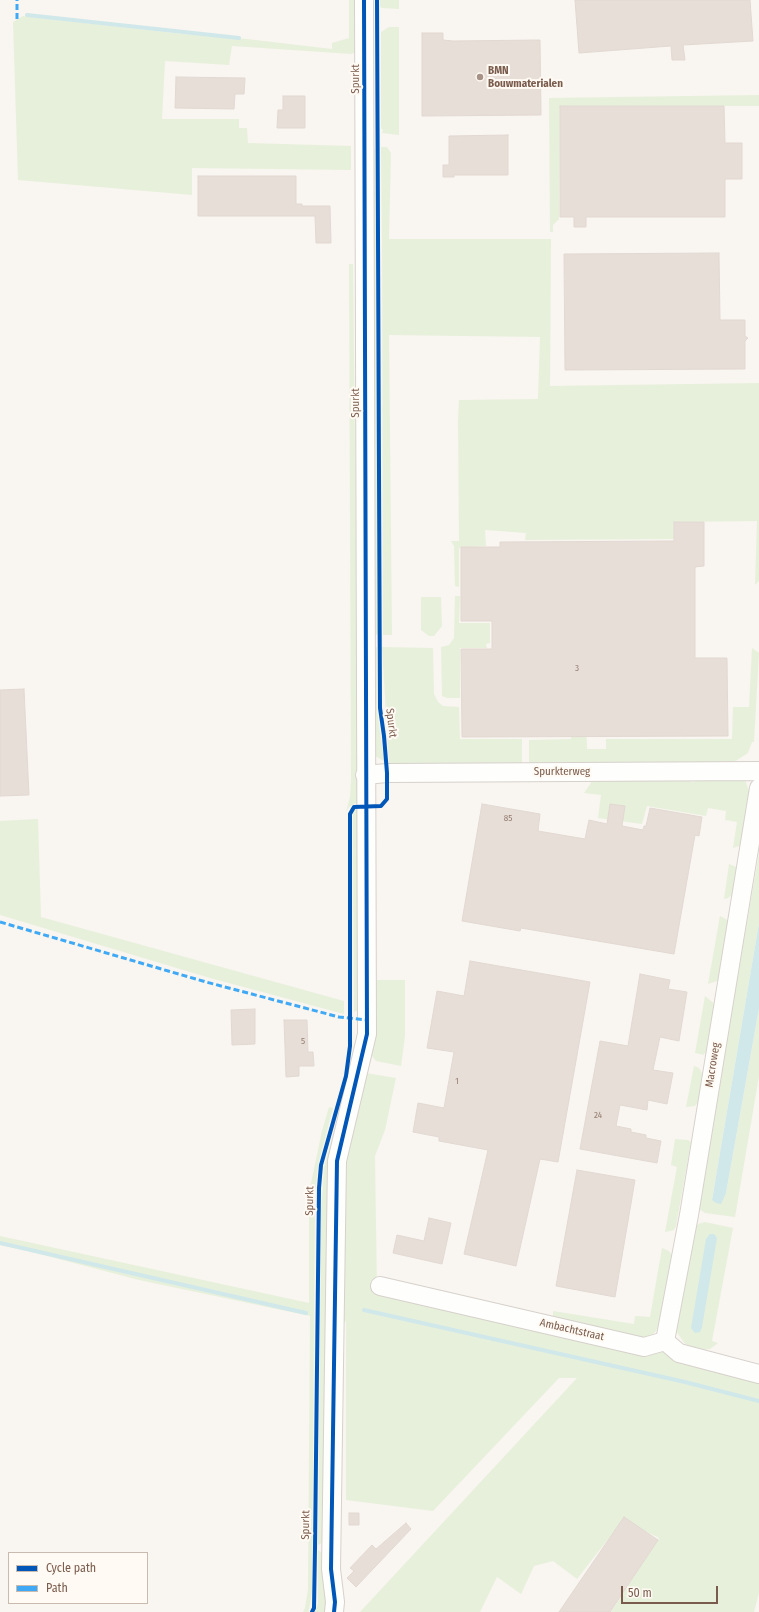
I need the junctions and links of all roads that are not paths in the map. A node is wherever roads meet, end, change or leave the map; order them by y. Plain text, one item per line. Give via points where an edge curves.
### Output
1 (364, 0) edge
2 (759, 772) edge
3 (365, 775) junction
4 (759, 788) edge
5 (380, 1286) dead end
6 (665, 1341) junction
7 (759, 1374) edge
8 (337, 1608) edge

1 - 3 street, Spurkt
2 - 3 street, Spurkterweg
3 - 8 street, Spurkt via 367,1034 337,1161 331,1570
4 - 6 street, Macroweg via 689,1215
5 - 6 street, Ambachtstraat via 644,1347
6 - 7 street via 679,1353

